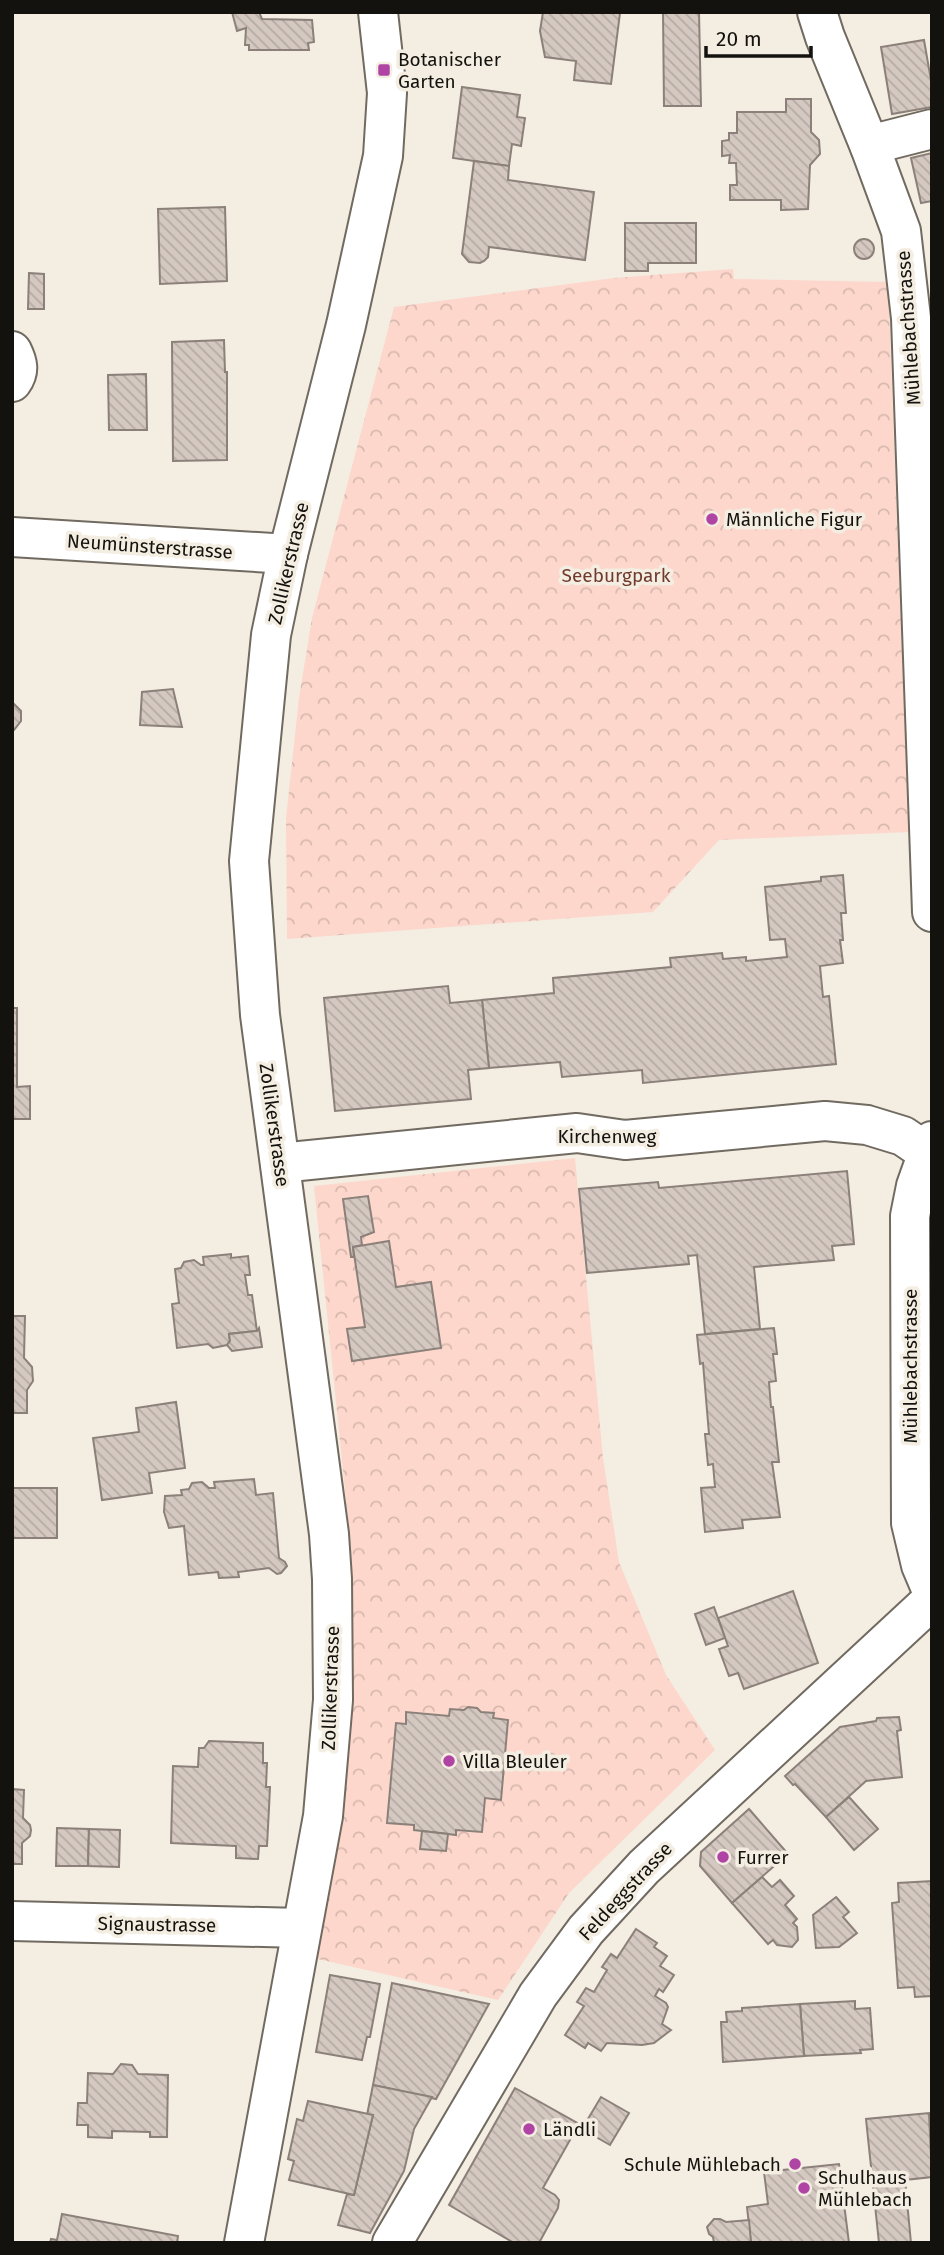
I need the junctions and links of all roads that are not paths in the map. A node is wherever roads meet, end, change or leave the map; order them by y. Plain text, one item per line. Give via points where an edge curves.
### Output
1 (378, 12) edge
2 (817, 12) edge
3 (932, 129) edge
4 (870, 147) junction
5 (919, 258) edge
6 (12, 351) edge
7 (12, 382) edge
8 (12, 537) edge
9 (288, 554) junction
10 (932, 912) edge
11 (930, 1147) edge
12 (280, 1163) junction
13 (932, 1591) edge
14 (932, 1600) edge
15 (12, 1921) edge
16 (301, 1928) junction
17 (244, 2243) edge
18 (393, 2243) edge

1 - 9 street, Zollikerstrasse via 387,93 383,156
2 - 4 street, Mühlebachstrasse
3 - 4 street
4 - 5 street, Mühlebachstrasse via 901,231
5 - 10 street, Mühlebachstrasse via 911,318
6 - 7 street via 18,362
8 - 9 street, Neumünsterstrasse
9 - 12 street, Zollikerstrasse via 271,635 249,861 260,1015
11 - 12 street, Kirchenweg via 867,1125 825,1121 625,1140 578,1133
11 - 13 street, Mühlebachstrasse via 910,1216 910,1478 915,1547
12 - 16 street, Zollikerstrasse via 332,1580 333,1700 324,1803
14 - 18 street, Feldeggstrasse via 654,1858 586,1930 538,1995
15 - 16 street, Signaustrasse
16 - 17 street, Zollikerstrasse

